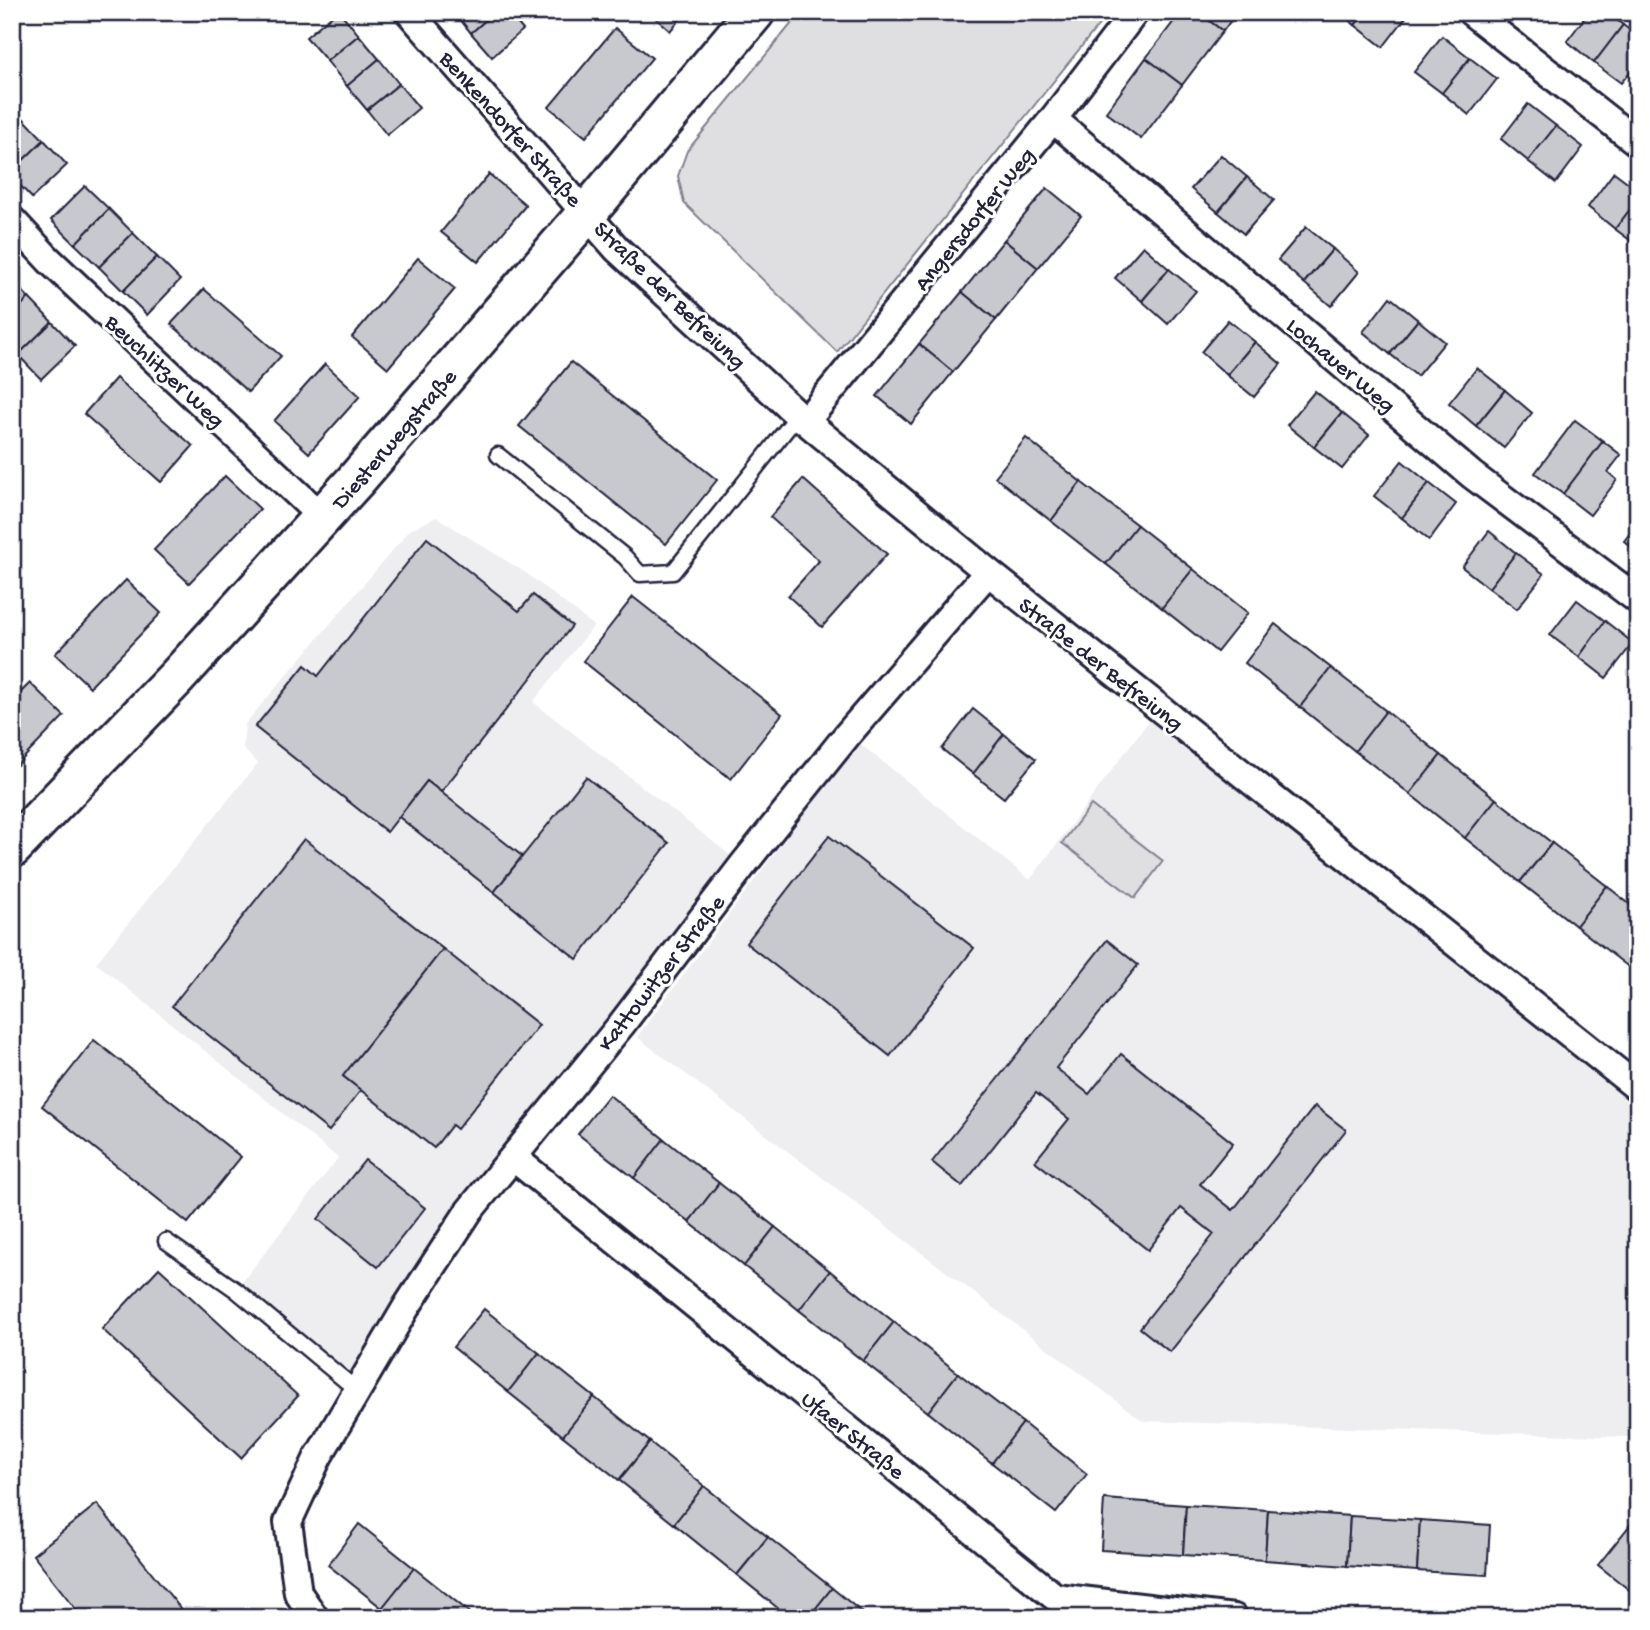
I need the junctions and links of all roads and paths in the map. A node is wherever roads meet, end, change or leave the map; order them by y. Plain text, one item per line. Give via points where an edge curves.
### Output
1 (408, 12) edge
2 (755, 12) edge
3 (1135, 12) edge
4 (1471, 12) edge
5 (1053, 119) junction
6 (1638, 143) edge
7 (587, 213) junction
8 (12, 220) edge
9 (802, 418) junction
10 (498, 455) dead end
11 (323, 517) junction
12 (988, 572) junction
13 (1638, 600) edge
14 (12, 848) edge
15 (1638, 1087) edge
16 (514, 1158) junction
17 (166, 1241) dead end
18 (358, 1391) junction
19 (315, 1618) edge
20 (1234, 1618) edge

1 - 7 street, Benkendorfer Straße
2 - 7 street, Diesterwegstraße
3 - 5 street, Angersdorfer Weg
4 - 6 street
5 - 9 street, Angersdorfer Weg
5 - 13 street, Lochauer Weg via 1472,475
7 - 9 street, Straße der Befreiung via 617,249
7 - 11 street, Diesterwegstraße
8 - 11 street, Beuchlitzer Weg
9 - 10 lane via 674,572 639,574 625,557
9 - 12 street, Straße der Befreiung
11 - 14 street, Diesterwegstraße
12 - 15 street, Straße der Befreiung
12 - 16 street, Kattowitzer Straße via 848,734
16 - 18 street, Kattowitzer Straße via 469,1211
16 - 20 street, Ufaer Straße via 1055,1597
17 - 18 lane via 236,1290
18 - 19 street, Kattowitzer Straße via 318,1457 288,1522 298,1593

